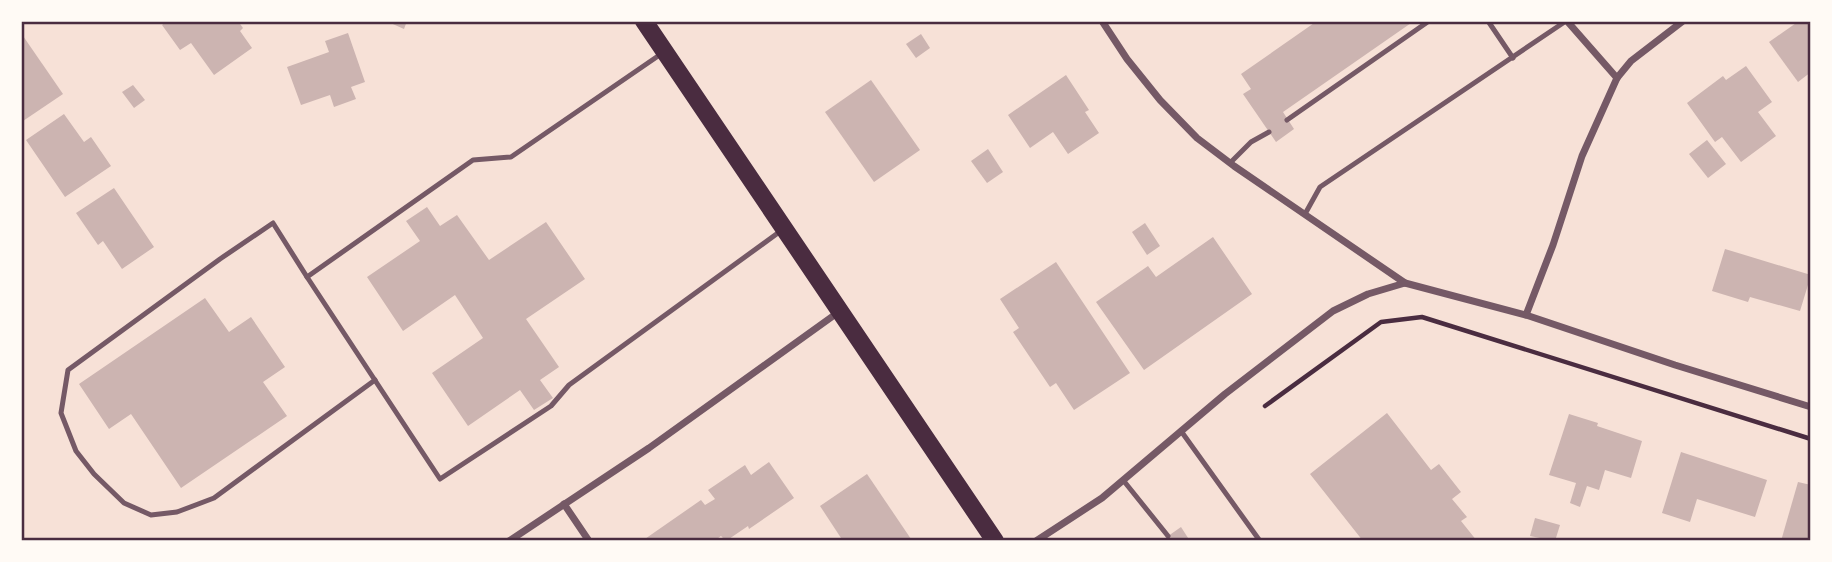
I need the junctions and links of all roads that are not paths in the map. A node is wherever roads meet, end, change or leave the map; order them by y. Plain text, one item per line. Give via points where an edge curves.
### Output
1 (644, 21) edge
2 (1102, 21) edge
3 (1429, 21) edge
4 (1488, 21) edge
5 (1566, 21) edge
6 (1683, 21) edge
7 (664, 51) junction
8 (1513, 58) junction
9 (1617, 78) junction
10 (1287, 120) dead end
11 (1269, 132) dead end
12 (1230, 163) junction
13 (1305, 214) junction
14 (785, 229) junction
15 (307, 277) junction
16 (1405, 283) junction
17 (841, 311) junction
18 (1526, 316) junction
19 (375, 380) junction
20 (1811, 407) edge
21 (1181, 431) junction
22 (1123, 480) junction
23 (564, 504) junction
24 (1168, 536) dead end
25 (509, 541) edge
26 (589, 541) edge
27 (995, 541) edge
28 (1036, 541) edge
29 (1260, 541) edge

1 - 7 main road
2 - 12 street via 1160,100
3 - 10 lane
4 - 8 lane
5 - 8 lane
5 - 9 street
6 - 9 street via 1630,61
7 - 14 main road
7 - 15 lane via 511,158 473,160
8 - 13 lane via 1320,187
9 - 18 street via 1582,156
11 - 12 lane
12 - 13 street
13 - 16 street
14 - 17 main road
14 - 19 lane via 569,385 551,406 440,479
15 - 19 lane
15 - 19 lane via 273,223 68,370 61,413 76,452 124,503 151,515 177,512 214,498
16 - 18 street
16 - 21 street via 1333,311
17 - 23 street
17 - 27 main road
18 - 20 street
21 - 22 street
21 - 29 lane
22 - 24 lane
22 - 28 street
23 - 25 street
23 - 26 street

